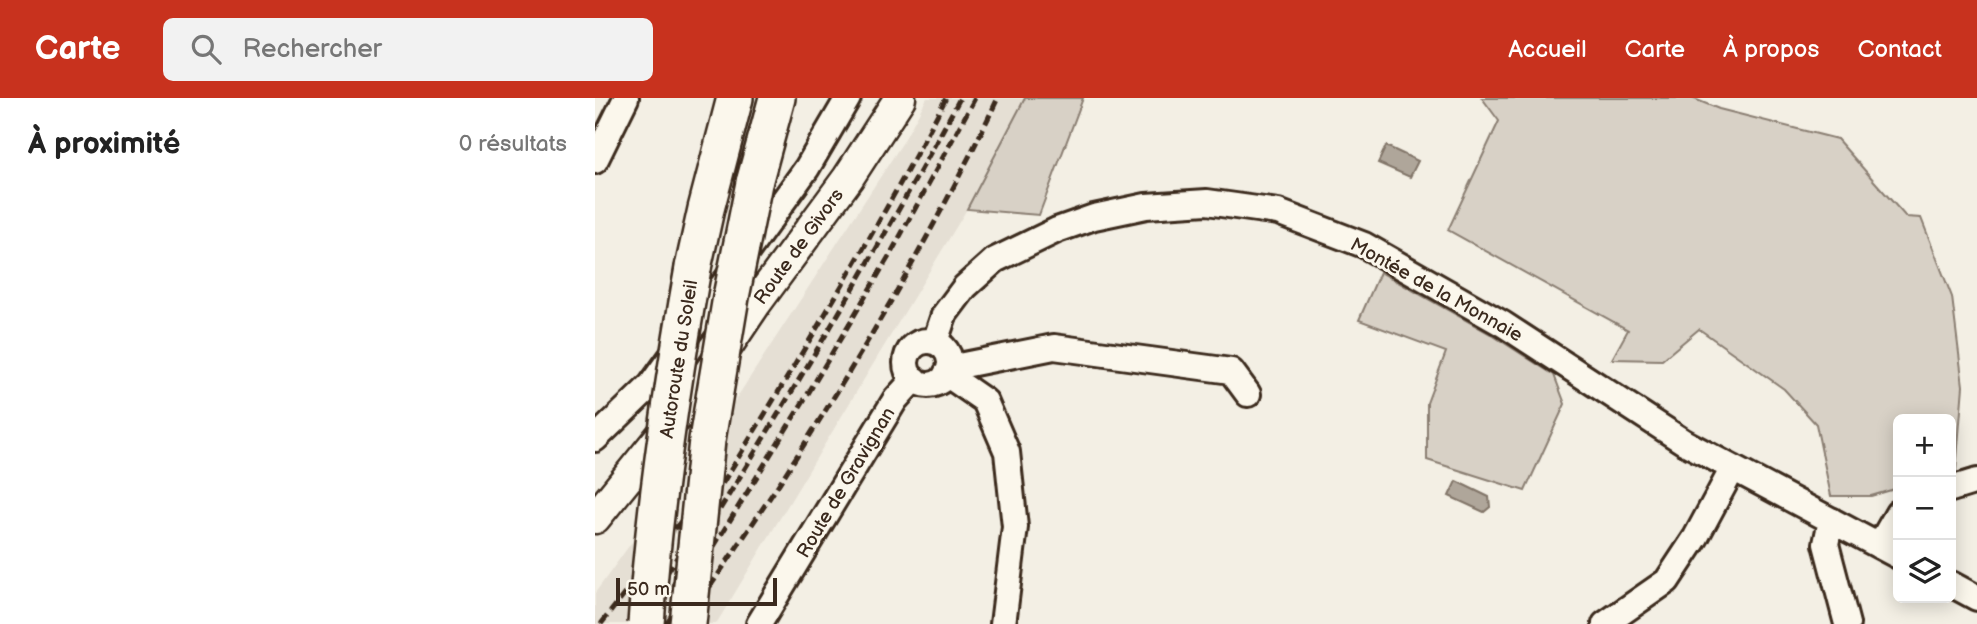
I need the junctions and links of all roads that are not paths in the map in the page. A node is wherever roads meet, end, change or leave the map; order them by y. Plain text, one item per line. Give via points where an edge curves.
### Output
1 (626, 98) edge
2 (735, 98) edge
3 (776, 98) edge
4 (848, 98) edge
5 (900, 98) edge
6 (595, 161) edge
7 (935, 342) junction
8 (948, 371) junction
9 (914, 379) junction
10 (695, 394) junction
11 (1248, 394) dead end
12 (595, 439) edge
13 (1733, 468) junction
14 (1977, 481) edge
15 (1956, 487) edge
16 (595, 488) edge
17 (595, 518) edge
18 (1832, 520) junction
19 (1889, 551) edge
20 (1956, 587) edge
21 (1977, 598) edge
22 (646, 624) edge
23 (688, 624) edge
24 (759, 624) edge
25 (1003, 624) edge
26 (1605, 624) edge
27 (1847, 624) edge

1 - 6 street
2 - 22 highway, Autoroute du Soleil, bridge via 693,268 668,414
3 - 23 highway, bridge via 754,183 707,440
4 - 12 street via 807,168 651,385
5 - 10 main road, Route de Givors
7 - 8 street via 947,352
7 - 9 street via 919,342 910,350 906,361
7 - 13 street, Montée de la Monnaie via 944,315 965,287 995,260 1057,230 1146,206 1207,202 1278,212 1364,245 1503,324 1684,442
8 - 9 street via 936,383
8 - 11 street via 1054,347 1231,371
8 - 25 street via 985,401 1007,452 1015,527
9 - 24 street, Route de Gravignan via 895,400
10 - 16 main road, Route de Givors
10 - 17 main road, Route de Givors
13 - 18 street, Montée de la Monnaie
13 - 26 street via 1667,581
14 - 15 street
18 - 19 street, Montée de la Monnaie
18 - 27 street via 1826,544
20 - 21 street

